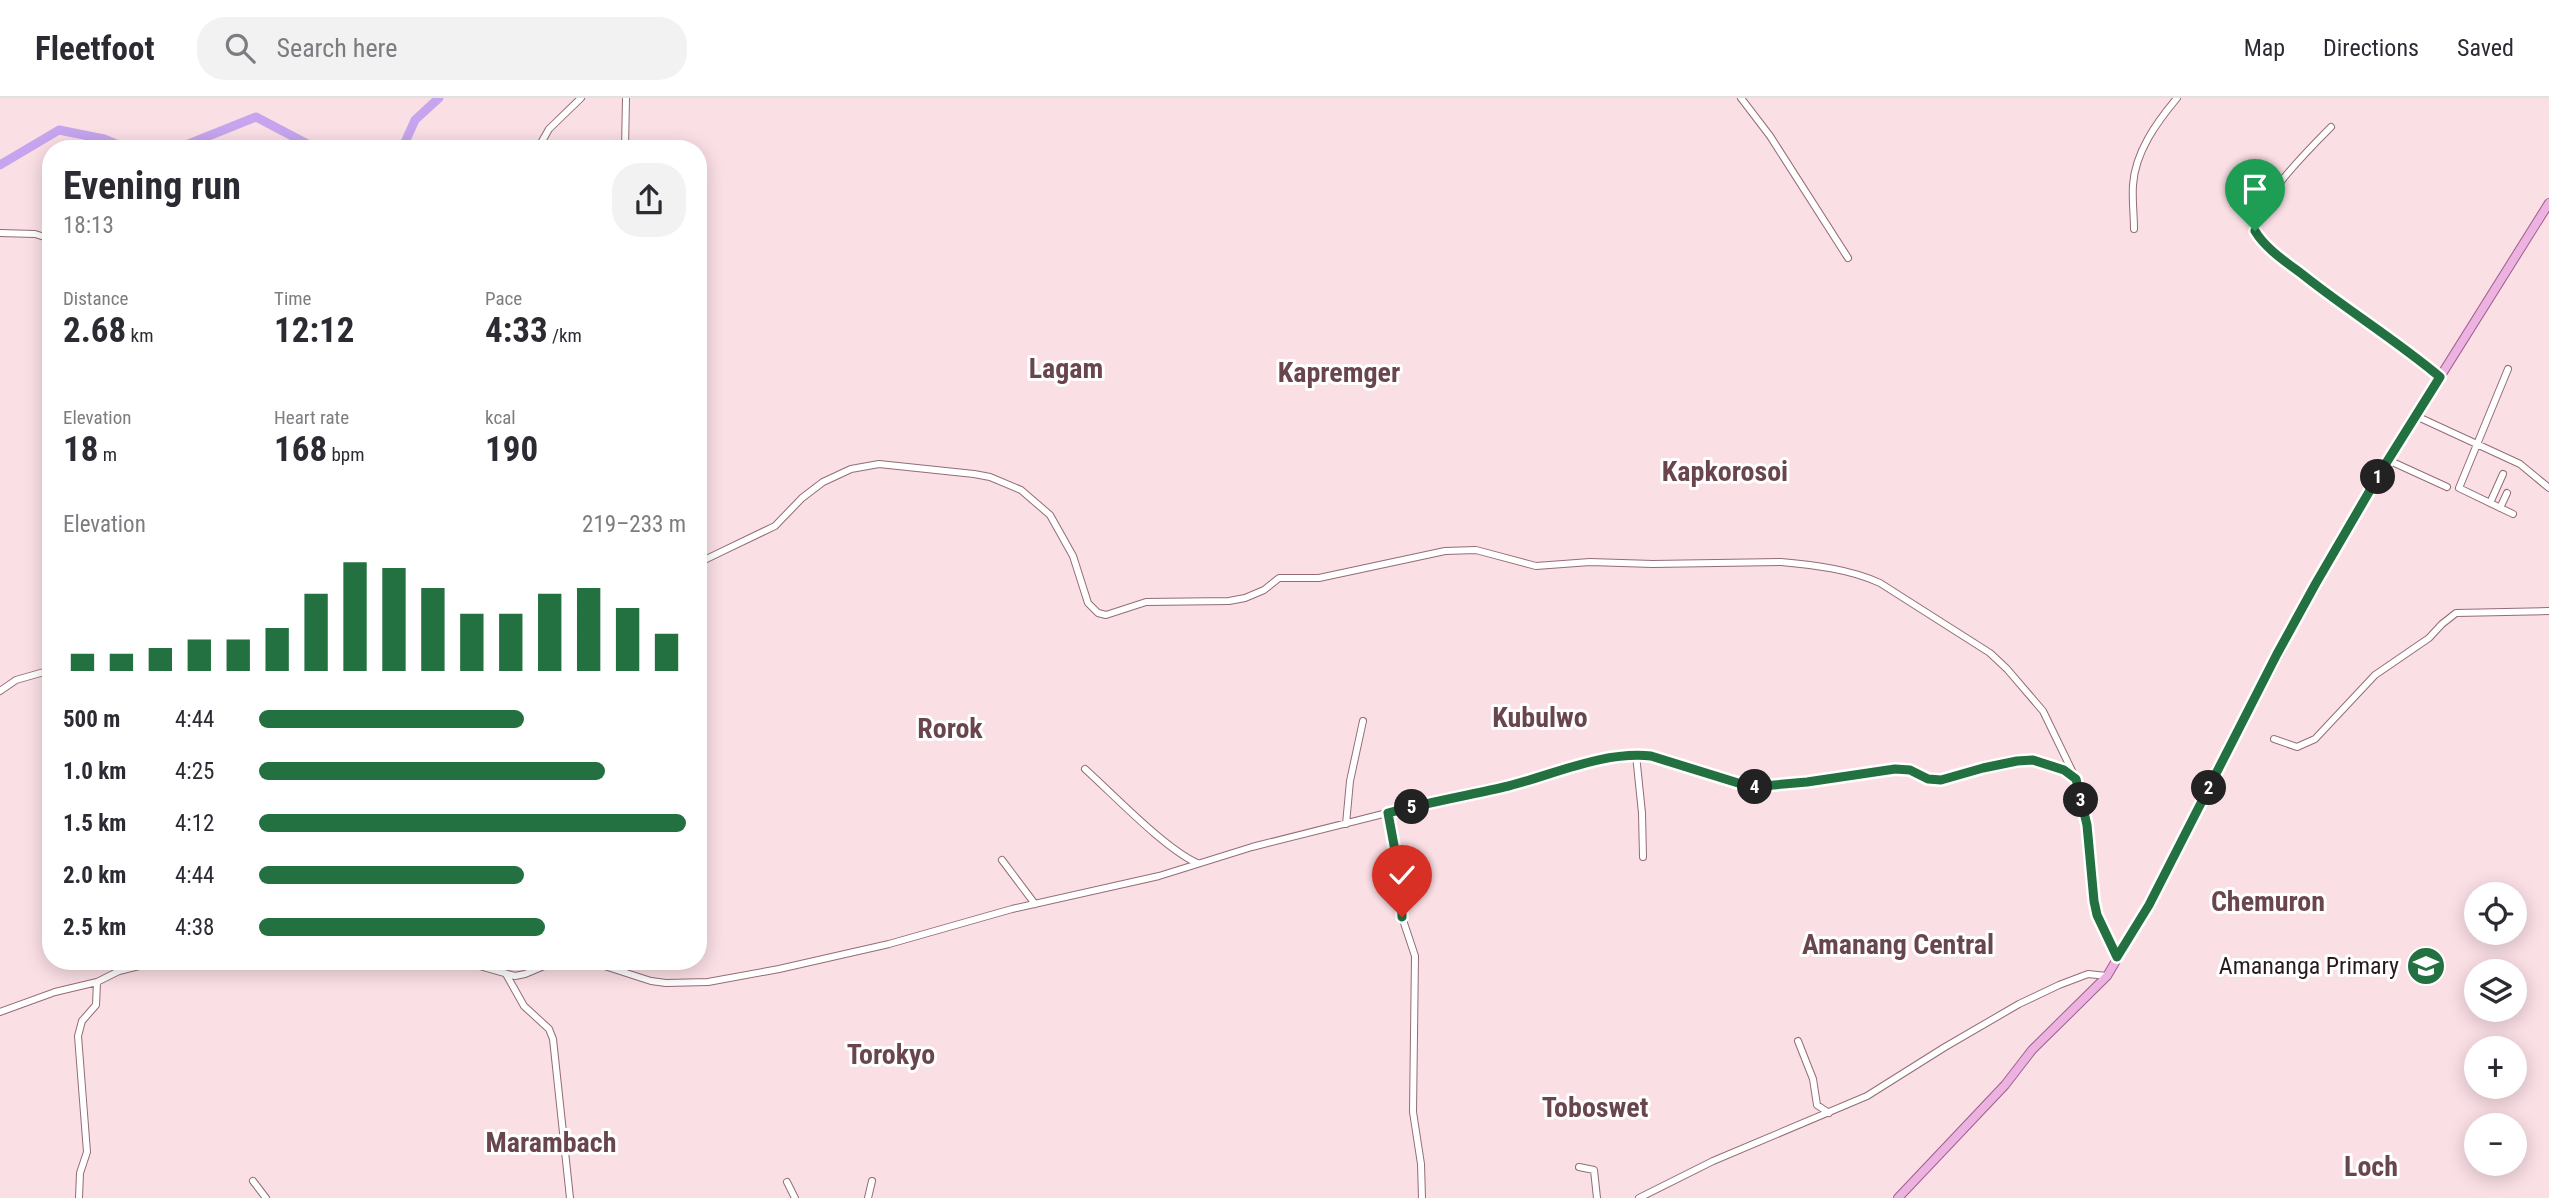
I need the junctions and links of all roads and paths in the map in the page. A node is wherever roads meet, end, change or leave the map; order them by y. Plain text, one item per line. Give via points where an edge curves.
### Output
1 (581, 98) edge
2 (626, 98) edge
3 (1741, 98) edge
4 (2177, 98) edge
5 (2331, 127) dead end
6 (543, 140) edge
7 (625, 140) edge
8 (2549, 203) edge
9 (2134, 229) dead end
10 (0, 233) edge
11 (42, 236) edge
12 (1848, 258) dead end
13 (2508, 369) dead end
14 (2440, 377) junction
15 (2416, 416) junction
16 (2477, 444) junction
17 (2388, 460) junction
18 (2503, 474) dead end
19 (2447, 487) dead end
20 (2549, 488) edge
21 (2507, 493) dead end
22 (2490, 503) junction
23 (2500, 508) junction
24 (2513, 514) dead end
25 (707, 559) edge
26 (2549, 611) edge
27 (42, 673) edge
28 (0, 691) edge
29 (1363, 721) dead end
30 (2274, 739) dead end
31 (1636, 755) junction
32 (1085, 769) dead end
33 (2076, 779) junction
34 (1388, 813) junction
35 (1346, 824) junction
36 (1643, 857) dead end
37 (1002, 860) dead end
38 (1197, 863) junction
39 (1035, 904) junction
40 (2117, 957) junction
41 (123, 970) edge
42 (492, 970) edge
43 (535, 970) edge
44 (617, 970) edge
45 (506, 974) junction
46 (2107, 976) junction
47 (97, 982) junction
48 (0, 1012) edge
49 (1798, 1041) dead end
50 (1829, 1114) junction
51 (1579, 1167) dead end
52 (253, 1181) dead end
53 (872, 1181) dead end
54 (787, 1182) dead end
55 (79, 1198) edge
56 (266, 1198) edge
57 (570, 1198) edge
58 (794, 1198) edge
59 (868, 1198) edge
60 (1422, 1198) edge
61 (1597, 1198) edge
62 (1639, 1198) edge
63 (1898, 1198) edge

1 - 6 street
2 - 7 street
3 - 12 street
4 - 9 street via 2153,129 2136,166
5 - 14 street via 2289,172 2255,220 2255,231 2292,267
8 - 14 main road
10 - 11 street
13 - 16 street
14 - 15 main road
15 - 16 street
15 - 17 main road
16 - 20 street via 2520,464
16 - 22 street via 2459,488
17 - 19 street
17 - 40 main road via 2277,654 2149,905
18 - 22 street
21 - 23 street
22 - 23 street
23 - 24 street
25 - 33 street via 775,526 823,482 851,469 879,464 982,476 1021,490 1050,515 1073,556 1088,603 1092,610 1106,615 1146,603 1245,598 1279,578 1319,578 1444,551 1476,550 1536,566 1590,562 1801,564 1880,583 1990,653 2043,711
26 - 30 street via 2456,613 2375,675 2315,739 2297,747
27 - 28 street via 16,680
29 - 35 street
31 - 33 street via 1668,760 1751,787 1895,769 1941,780 2033,760
31 - 34 street
31 - 36 street
32 - 38 street via 1158,835
33 - 40 street via 2087,825 2097,915
34 - 35 street
34 - 60 street via 1401,883 1400,908 1415,956 1413,1112
35 - 38 street
37 - 39 street
38 - 39 street
39 - 44 street via 889,944 708,982 666,983
40 - 46 main road
41 - 47 street
42 - 45 street
43 - 45 street
45 - 57 street via 524,1006 553,1038
46 - 50 street via 2088,974 2019,1004
46 - 63 main road via 2032,1050 2006,1085
47 - 48 street
47 - 55 street via 96,1005 82,1021 78,1036 87,1152
49 - 50 street via 1813,1079 1817,1105
50 - 62 street via 1713,1161
51 - 61 street via 1594,1170
52 - 56 street
53 - 59 street
54 - 58 street

